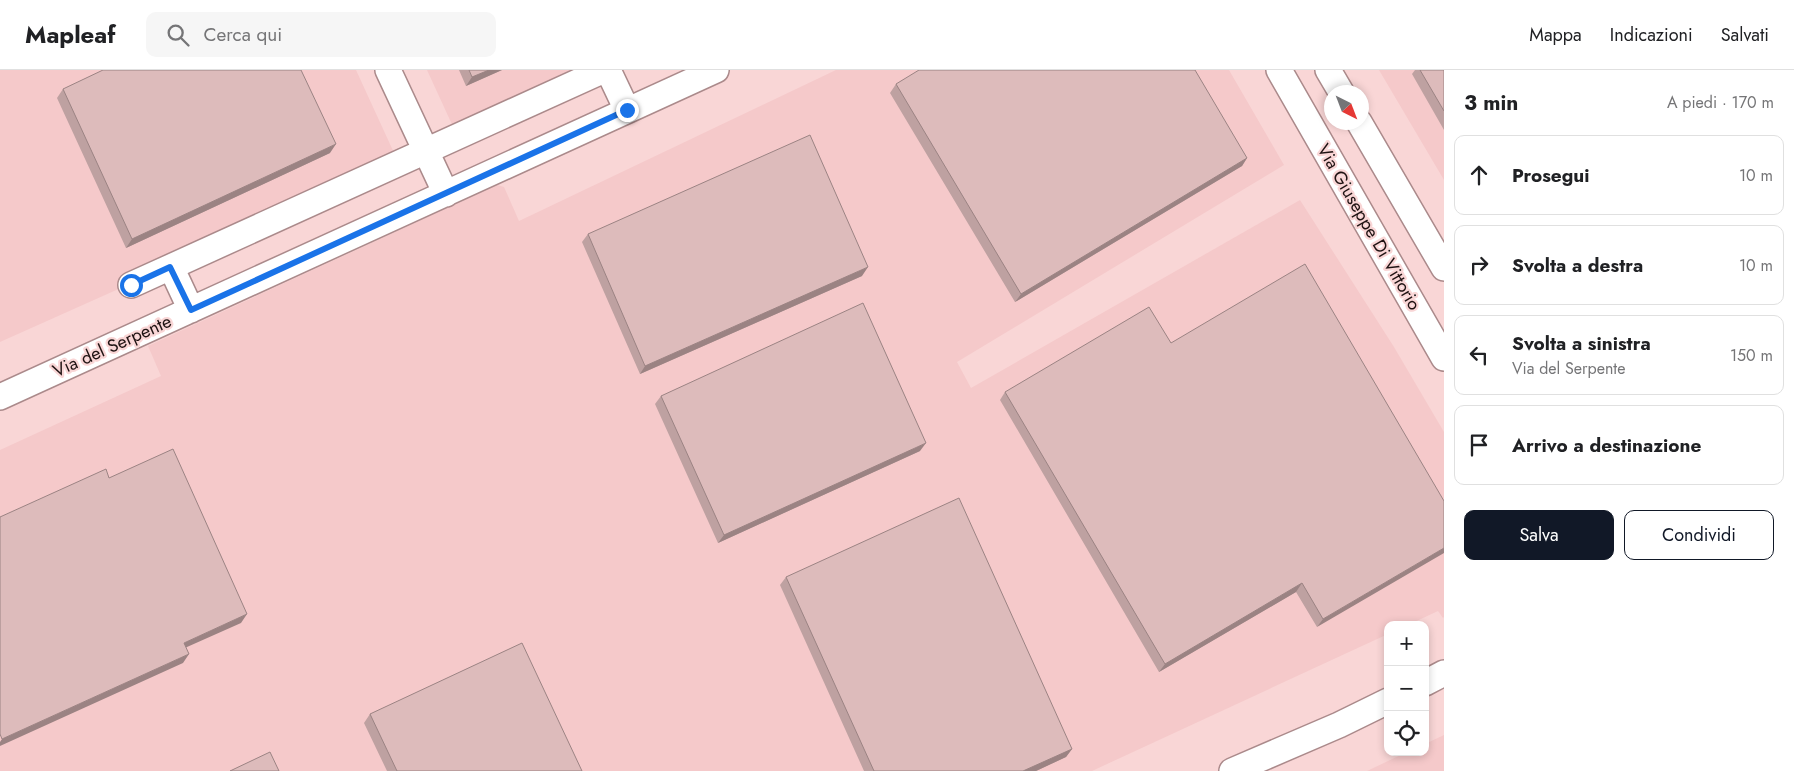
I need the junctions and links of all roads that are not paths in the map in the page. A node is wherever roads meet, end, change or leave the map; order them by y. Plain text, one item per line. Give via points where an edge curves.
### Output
1 (388, 70) edge
2 (604, 70) edge
3 (608, 70) edge
4 (716, 70) edge
5 (1279, 70) edge
6 (1328, 70) edge
7 (1338, 85) edge
8 (627, 110) junction
9 (1364, 130) edge
10 (426, 151) junction
11 (446, 194) junction
12 (170, 267) junction
13 (1444, 268) edge
14 (131, 285) dead end
15 (191, 310) junction
16 (1444, 358) edge
17 (0, 397) edge
18 (1444, 673) edge
19 (1429, 681) edge
20 (1384, 703) edge
21 (1232, 771) edge

1 - 10 street
2 - 10 street
3 - 8 street
4 - 8 street, Via del Serpente
5 - 16 street, Via Giuseppe Di Vittorio
6 - 7 street
8 - 11 street, Via del Serpente
9 - 13 street
10 - 11 street
10 - 12 street
11 - 15 street, Via del Serpente
12 - 14 street
12 - 15 street
15 - 17 street, Via del Serpente
18 - 19 street
20 - 21 street via 1339,726

